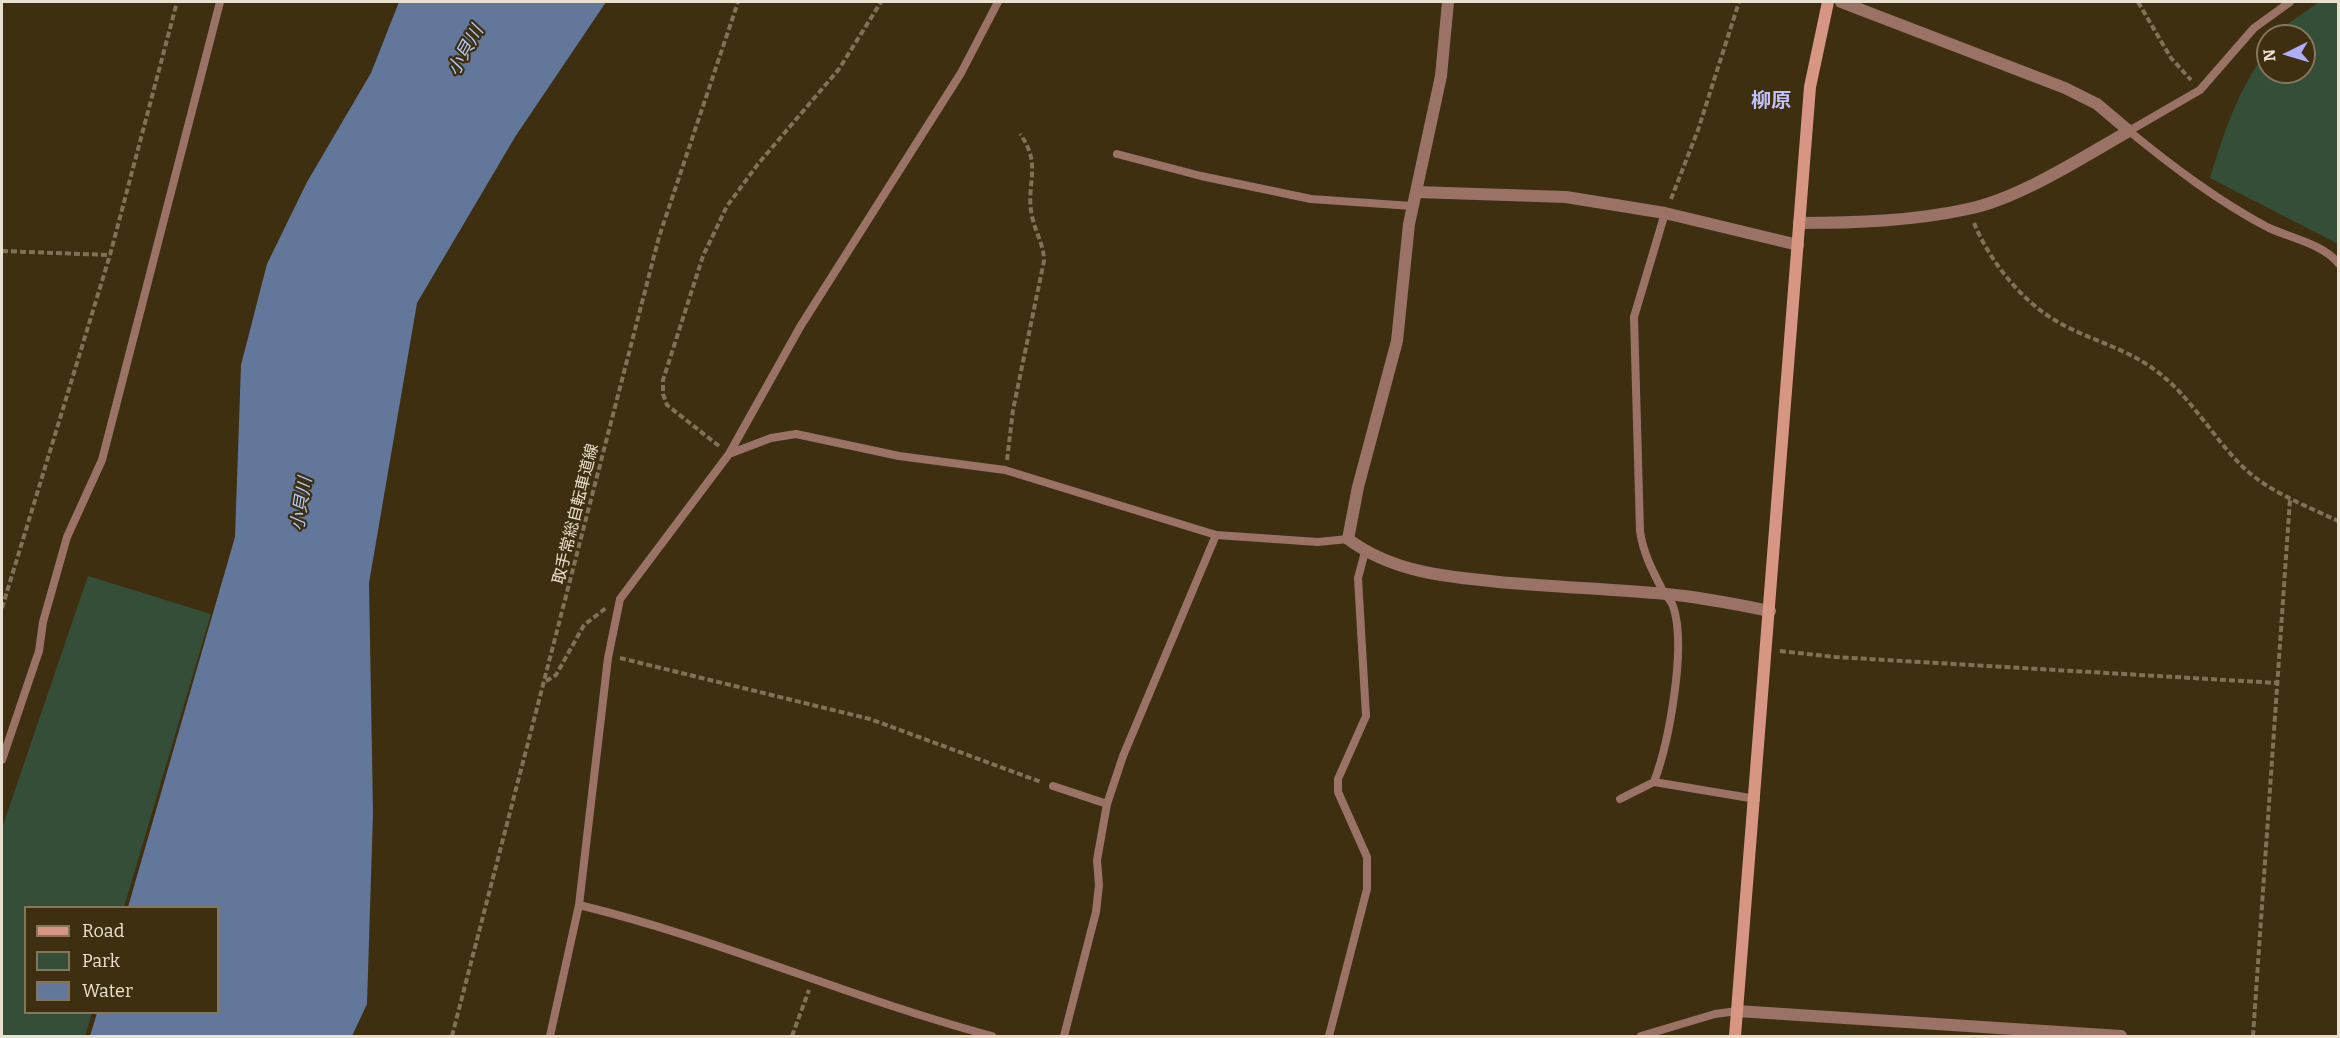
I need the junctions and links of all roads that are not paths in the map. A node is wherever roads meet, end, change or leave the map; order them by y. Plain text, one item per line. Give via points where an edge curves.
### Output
1 (220, 2) edge
2 (998, 2) edge
3 (1448, 2) edge
4 (1827, 2) edge
5 (1841, 2) edge
6 (2290, 2) edge
7 (2129, 131) junction
8 (1118, 154) dead end
9 (1417, 192) junction
10 (1412, 206) junction
11 (1665, 213) junction
12 (1799, 223) junction
13 (1798, 244) junction
14 (2338, 263) edge
15 (729, 454) junction
16 (1216, 535) junction
17 (1348, 539) junction
18 (1365, 552) junction
19 (1665, 593) junction
20 (1770, 611) junction
21 (2, 760) edge
22 (1654, 782) junction
23 (1053, 786) road end
24 (1620, 799) dead end
25 (1756, 799) junction
26 (1107, 804) junction
27 (579, 905) junction
28 (1737, 1011) junction
29 (550, 1036) edge
30 (992, 1036) edge
31 (1064, 1036) edge
32 (1329, 1036) edge
33 (1641, 1036) edge
34 (1735, 1036) edge
35 (2121, 1036) edge

1 - 21 lane via 102,460 66,537 39,651
2 - 15 lane via 961,73 800,327
3 - 9 street via 1441,76
4 - 12 street via 1810,87
5 - 7 street via 2065,88 2097,104
6 - 7 lane via 2254,28 2200,90
7 - 12 street via 2013,192 1969,209 1849,223
7 - 14 lane via 2226,203
8 - 10 lane via 1311,199
9 - 10 street
9 - 11 street via 1566,197
10 - 17 street via 1397,341
11 - 13 street
11 - 19 lane via 1634,317 1640,531 1649,564
12 - 13 street
13 - 20 street
15 - 16 lane via 771,438 796,434 900,456 1005,470
15 - 27 lane via 620,600 608,658
16 - 17 lane via 1318,542
16 - 26 lane via 1123,756
17 - 18 street
18 - 19 street via 1397,566 1450,577
18 - 32 lane via 1358,578 1366,716 1338,779 1338,792 1367,857 1367,889
19 - 20 street
19 - 22 lane via 1675,614 1677,660 1668,730
20 - 25 street
22 - 24 lane
22 - 25 lane
23 - 26 lane
25 - 28 street
26 - 31 lane via 1097,860 1096,912
27 - 29 lane
27 - 30 lane via 651,922 813,981
28 - 33 lane
28 - 34 street
28 - 35 street

